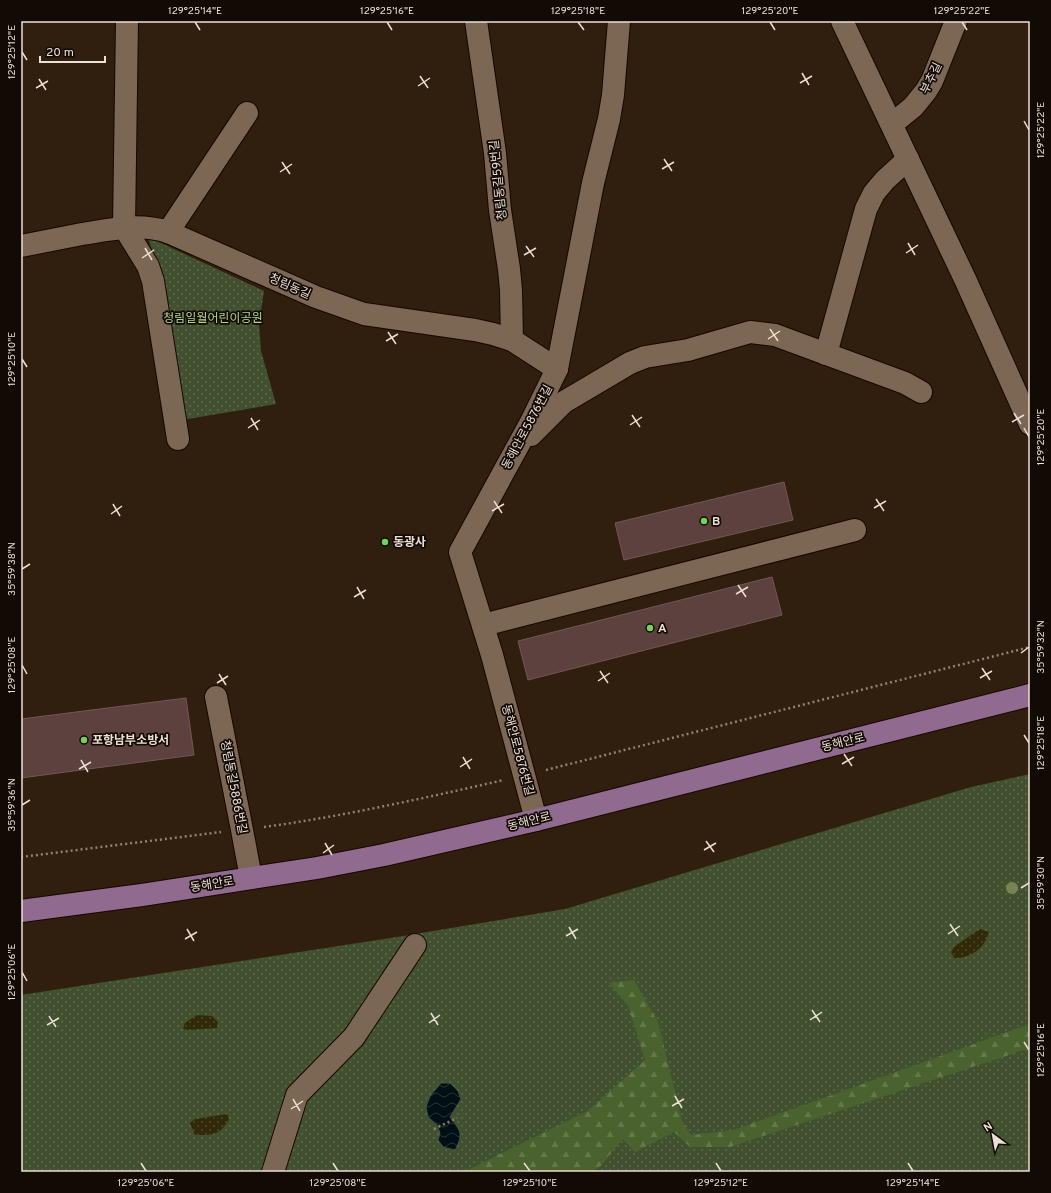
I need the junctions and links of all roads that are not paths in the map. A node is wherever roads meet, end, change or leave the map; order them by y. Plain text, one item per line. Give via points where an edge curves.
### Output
1 (127, 21) edge
2 (476, 21) edge
3 (619, 21) edge
4 (842, 21) edge
5 (956, 21) edge
6 (247, 113) dead end
7 (892, 124) junction
8 (908, 159) junction
9 (124, 227) junction
10 (168, 232) junction
11 (21, 246) edge
12 (512, 340) junction
13 (826, 354) junction
14 (550, 369) junction
15 (921, 392) dead end
16 (564, 402) junction
17 (1030, 424) edge
18 (178, 439) dead end
19 (514, 453) junction
20 (856, 530) dead end
21 (483, 625) junction
22 (1026, 692) edge
23 (216, 697) dead end
24 (536, 820) junction
25 (251, 878) junction
26 (21, 911) edge
27 (415, 945) dead end
28 (273, 1172) edge

1 - 9 street
2 - 12 street, 청림동길59번길 via 509,269
3 - 14 street, 동해안로5876번길 via 609,119
4 - 7 street
5 - 7 street, 부추길 via 926,91 913,108
6 - 10 street
7 - 8 street
8 - 13 street via 874,193 866,209
8 - 17 street via 966,279
9 - 10 street, 청림동길 via 145,227
9 - 11 street, 청림동길
9 - 18 street via 148,266 153,281
10 - 12 street, 청림동길 via 316,297 364,314 475,330
12 - 14 street, 청림동길
13 - 15 street via 905,383
13 - 16 street via 774,335 750,332 630,363
14 - 16 street
14 - 19 street, 동해안로5876번길 via 531,422
16 - 19 street
19 - 21 street, 동해안로5876번길 via 460,552
20 - 21 street
21 - 24 street, 동해안로5876번길
22 - 24 main road, 동해안로
23 - 25 street, 청림동길5886번길
24 - 25 main road, 동해안로 via 384,855
25 - 26 main road, 동해안로
27 - 28 street via 354,1037 297,1096

